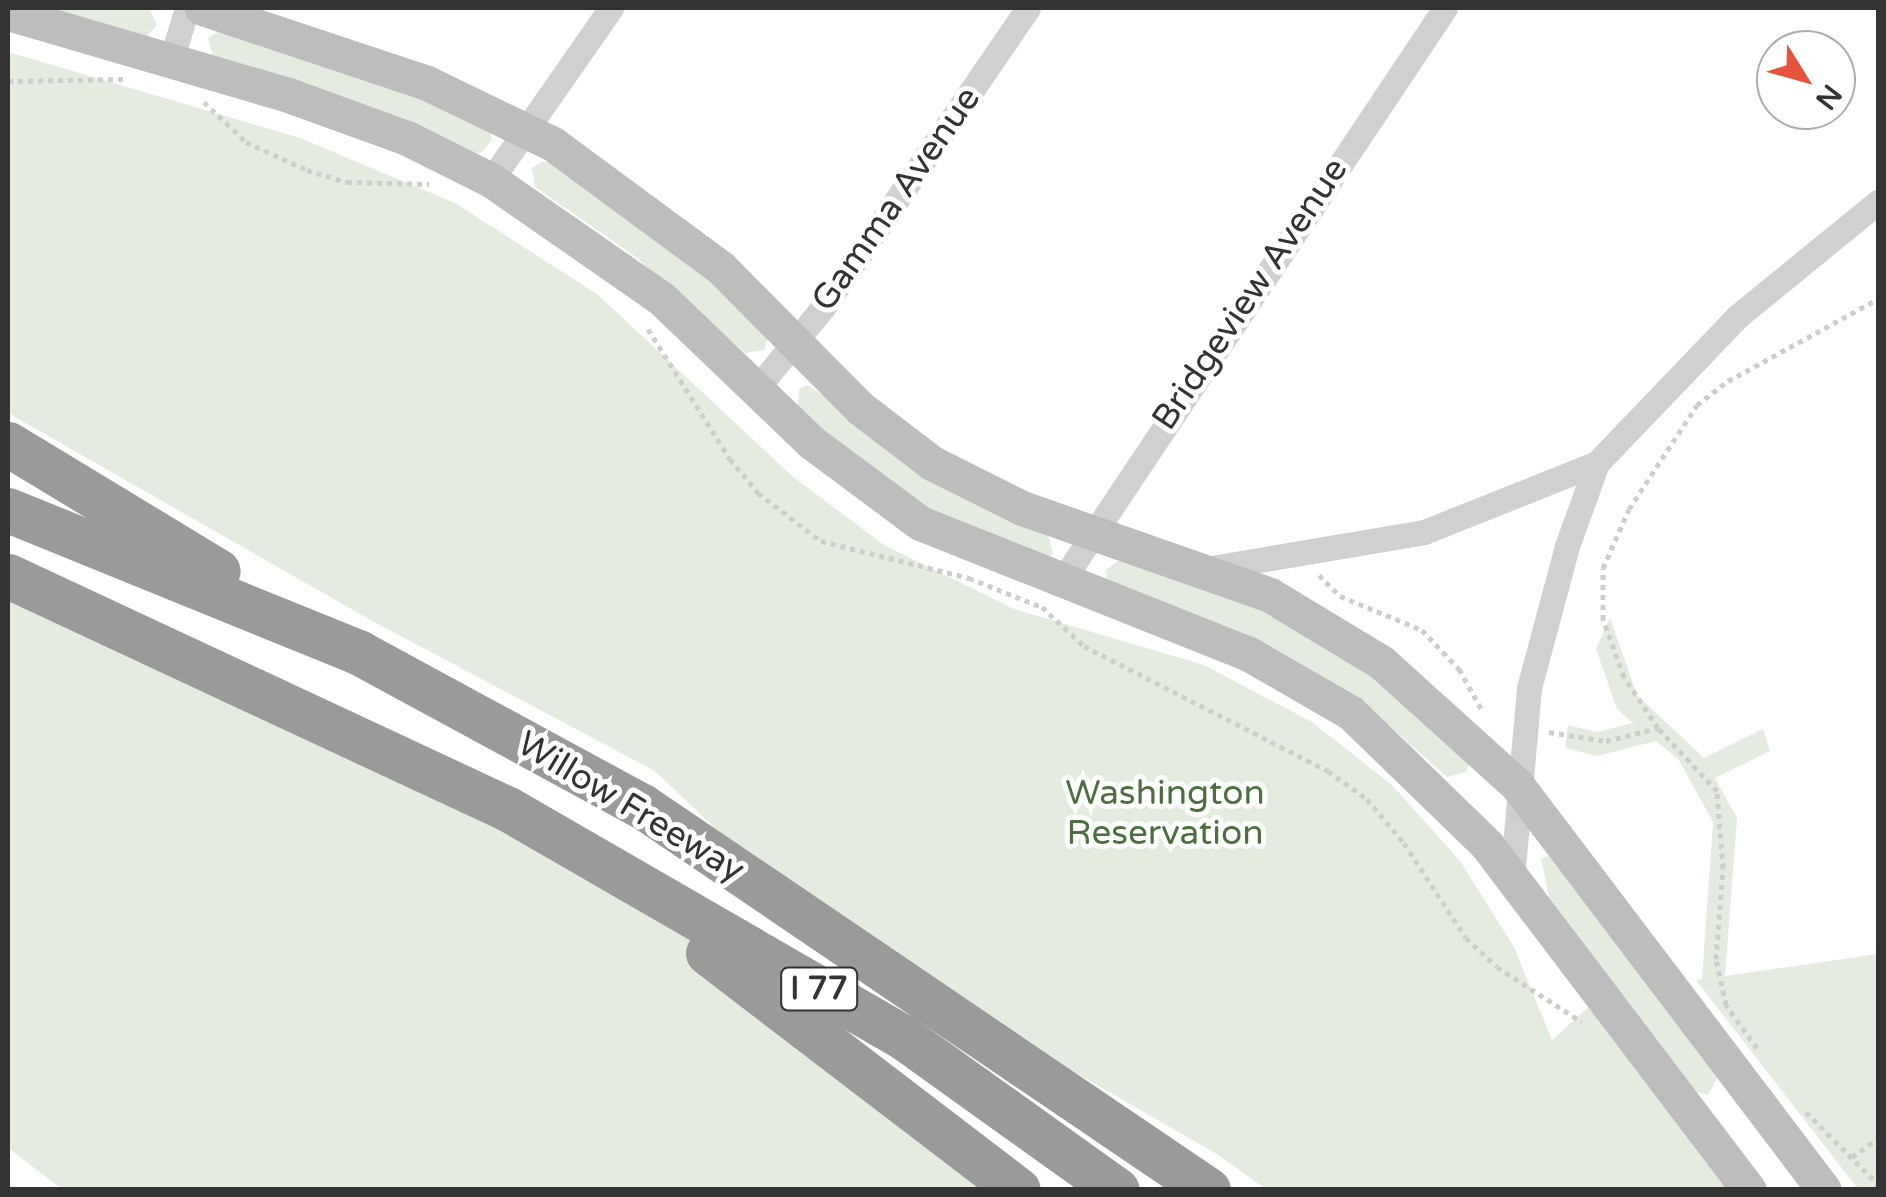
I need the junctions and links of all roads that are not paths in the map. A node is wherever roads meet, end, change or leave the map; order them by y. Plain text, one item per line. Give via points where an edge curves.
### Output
1 (187, 8) edge
2 (202, 8) edge
3 (611, 8) edge
4 (1028, 8) edge
5 (1445, 8) edge
6 (8, 13) edge
7 (170, 61) junction
8 (526, 130) junction
9 (492, 180) junction
10 (1878, 202) edge
11 (796, 341) junction
12 (758, 387) junction
13 (8, 444) edge
14 (1597, 464) junction
15 (8, 510) edge
16 (1090, 530) junction
17 (1206, 569) junction
18 (8, 576) edge
19 (1060, 584) junction
20 (8, 591) edge
21 (104, 618) junction
22 (358, 652) junction
23 (1517, 785) junction
24 (508, 809) junction
25 (1512, 879) junction
26 (1018, 1190) edge
27 (1117, 1190) edge
28 (1208, 1190) edge
29 (1749, 1190) edge
30 (1824, 1190) edge

1 - 7 street
2 - 8 street via 392,69
3 - 8 street
4 - 11 street, Gamma Avenue
5 - 16 street, Bridgeview Avenue
6 - 7 street
7 - 9 street via 407,138
8 - 9 street
8 - 11 street via 680,234
9 - 12 street via 620,265
10 - 14 street via 1738,316
11 - 12 street, Gamma Avenue
11 - 16 street via 860,408 932,463 1022,508
12 - 19 street via 811,442 888,503 954,542
13 - 22 highway
14 - 17 street via 1424,532
14 - 23 street via 1529,688
15 - 22 highway, Willow Freeway / I 77
16 - 17 street
16 - 19 street, Bridgeview Avenue
17 - 23 street via 1270,595 1380,662
18 - 21 highway, Willow Freeway / I 77
19 - 25 street via 1204,634 1312,687 1411,766
20 - 21 highway
21 - 24 highway, Willow Freeway / I 77
22 - 28 highway, Willow Freeway / I 77 via 642,806
23 - 25 street
23 - 30 street
24 - 26 highway
24 - 27 highway, Willow Freeway / I 77 via 904,1037
25 - 29 street

